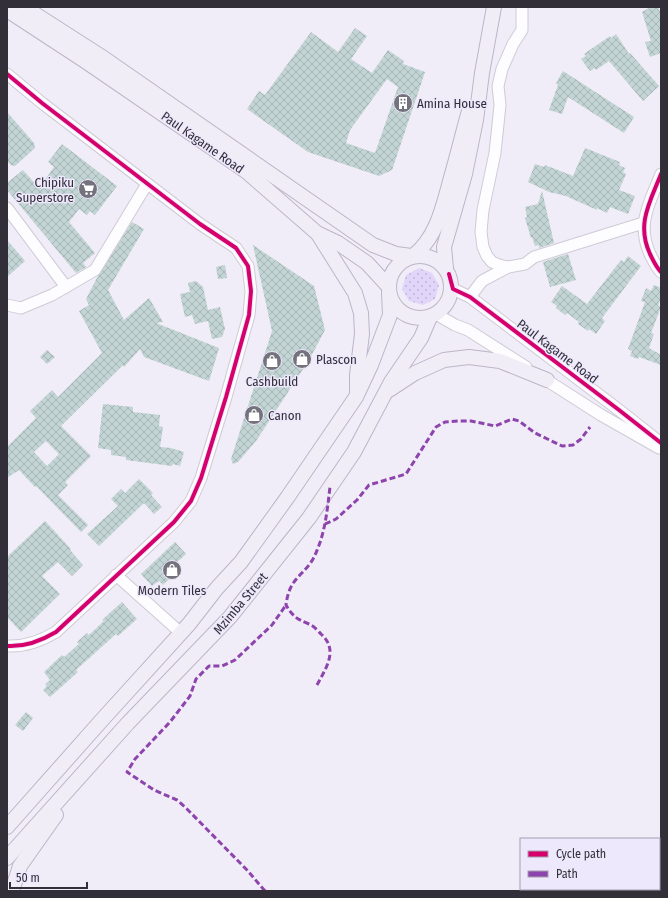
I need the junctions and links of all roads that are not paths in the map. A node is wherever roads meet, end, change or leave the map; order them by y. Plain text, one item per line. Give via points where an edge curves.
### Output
1 (24, 7) edge
2 (494, 7) edge
3 (522, 7) edge
4 (7, 10) edge
5 (482, 73) junction
6 (7, 74) edge
7 (661, 174) edge
8 (147, 184) junction
9 (7, 208) edge
10 (644, 223) junction
11 (317, 233) junction
12 (412, 256) junction
13 (508, 267) junction
14 (447, 271) junction
15 (661, 272) edge
16 (66, 287) junction
17 (389, 290) junction
18 (470, 297) junction
19 (7, 305) edge
20 (433, 315) junction
21 (547, 380) junction
22 (386, 392) junction
23 (356, 397) junction
24 (661, 443) edge
25 (661, 450) edge
26 (116, 575) junction
27 (181, 633) junction
28 (7, 646) edge
29 (93, 762) junction
30 (7, 827) edge
31 (7, 858) edge
32 (12, 891) edge

1 - 12 main road via 105,59 373,245 396,254
2 - 5 main road
3 - 13 street via 522,30 502,69 498,86 500,105 495,152 481,232 487,256 492,262
4 - 11 main road, Paul Kagame Road via 247,172
5 - 12 main road via 465,124 442,211 431,236 420,251
5 - 14 main road via 465,174 444,247
6 - 8 street
7 - 10 street
8 - 16 street via 95,270
8 - 26 street via 236,248 248,266 251,291 249,315 226,397 201,478 191,501 174,522
9 - 16 street
10 - 13 street via 534,257 525,264
10 - 15 street via 644,238 648,250
11 - 17 main road, Paul Kagame Road via 338,243 367,263
11 - 23 main road via 355,293 361,314 362,334
12 - 14 main road via 431,257
12 - 17 main road via 403,260 392,273
13 - 18 street via 482,281
14 - 18 street, Paul Kagame Road via 453,289
14 - 20 main road via 451,285 450,296 445,306
16 - 19 street via 21,308
17 - 20 main road via 392,302 404,314 412,318
17 - 23 main road, Mzimba Street via 390,315
18 - 24 street, Paul Kagame Road
20 - 21 street, Paul Kagame Road via 468,330
20 - 22 main road, Mzimba Street
21 - 22 main road via 500,361 469,357 444,360 415,373
21 - 25 street, Paul Kagame Road
22 - 29 main road, Mzimba Street via 354,452 309,518 230,617
23 - 27 main road, Mzimba Street via 241,562
26 - 27 street
26 - 28 street via 56,632 38,642
27 - 30 main road, Mzimba Street
29 - 31 main road, Mzimba Street
29 - 32 main road via 20,866

